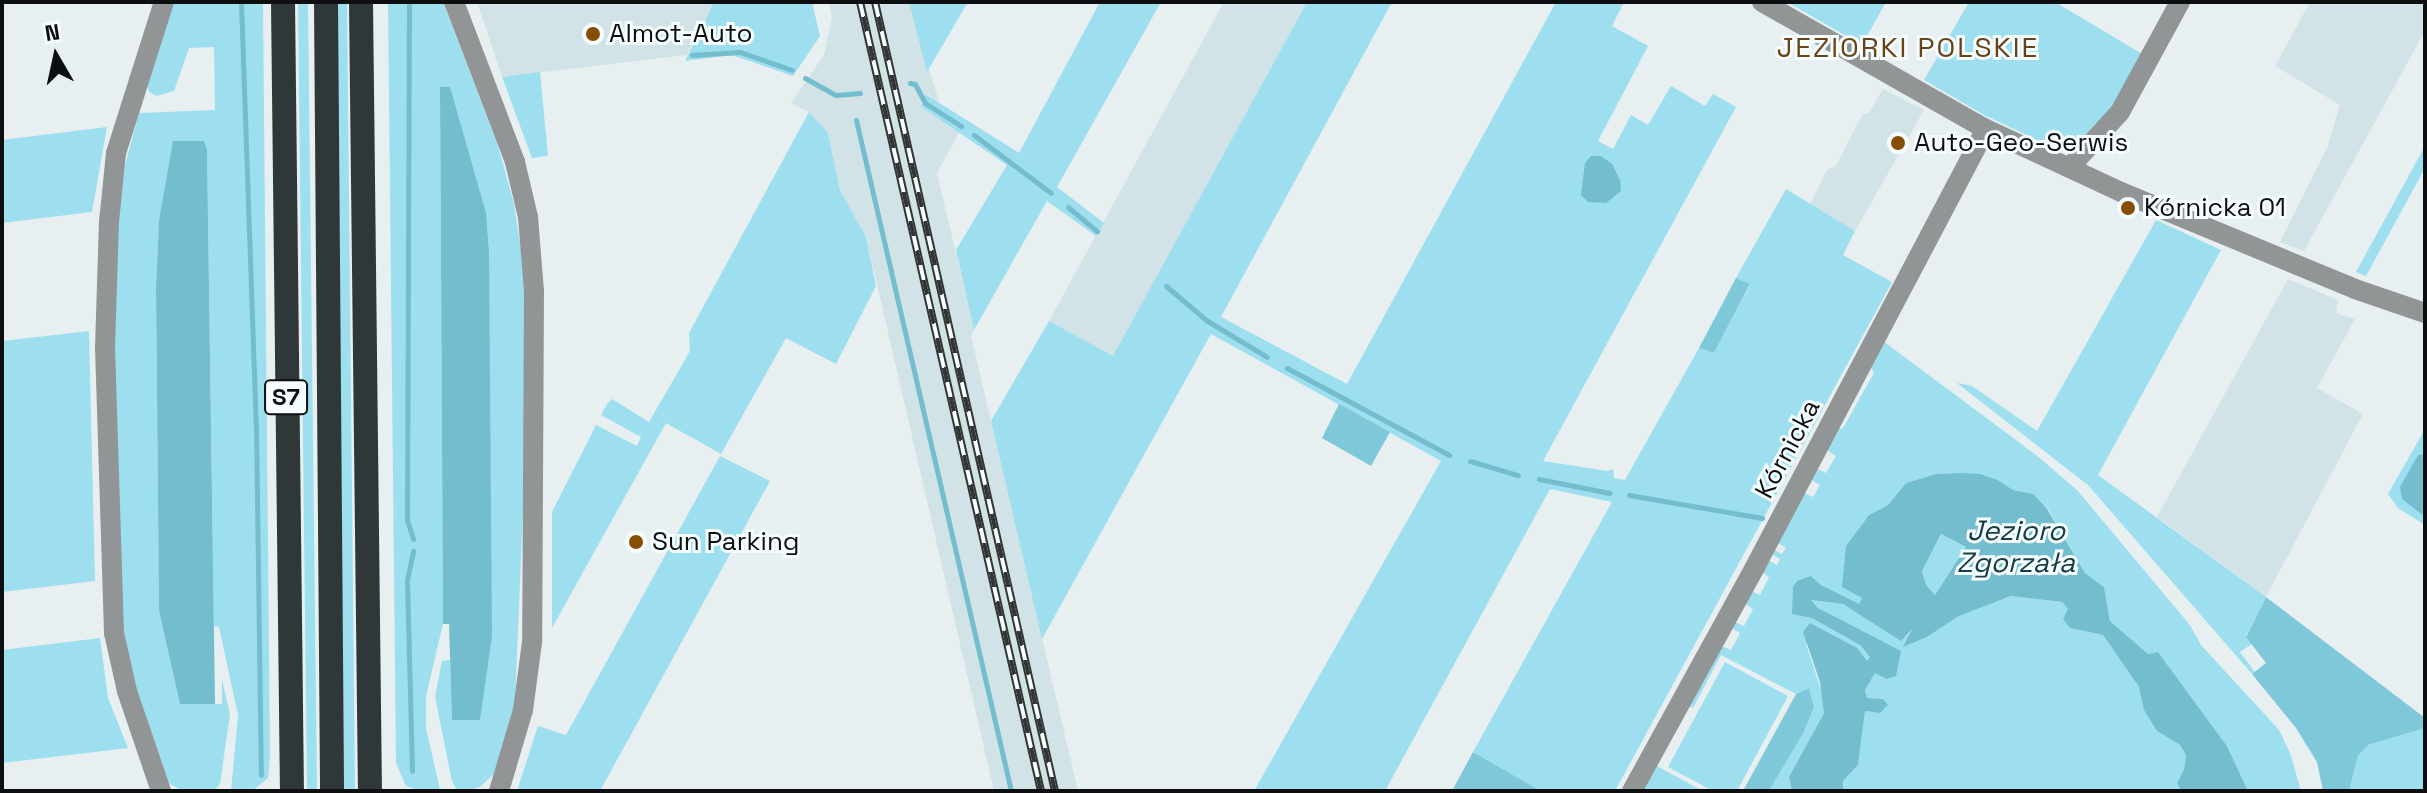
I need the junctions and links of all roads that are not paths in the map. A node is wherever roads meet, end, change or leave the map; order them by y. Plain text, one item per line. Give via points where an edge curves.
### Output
1 (164, 2) edge
2 (283, 2) edge
3 (326, 2) edge
4 (361, 2) edge
5 (454, 2) edge
6 (1762, 2) edge
7 (2180, 2) edge
8 (1986, 129) junction
9 (2070, 167) junction
10 (2425, 313) edge
11 (161, 791) edge
12 (292, 791) edge
13 (332, 791) edge
14 (370, 791) edge
15 (499, 791) edge
16 (1632, 791) edge

1 - 11 street via 116,153 105,348 113,624 127,691
2 - 12 highway, S7
3 - 13 highway
4 - 14 highway
5 - 15 street via 515,162 528,217 534,291 532,642 523,710
6 - 8 street
7 - 9 street via 2120,112
8 - 9 street
8 - 16 street, Kórnicka
9 - 10 street via 2340,283

